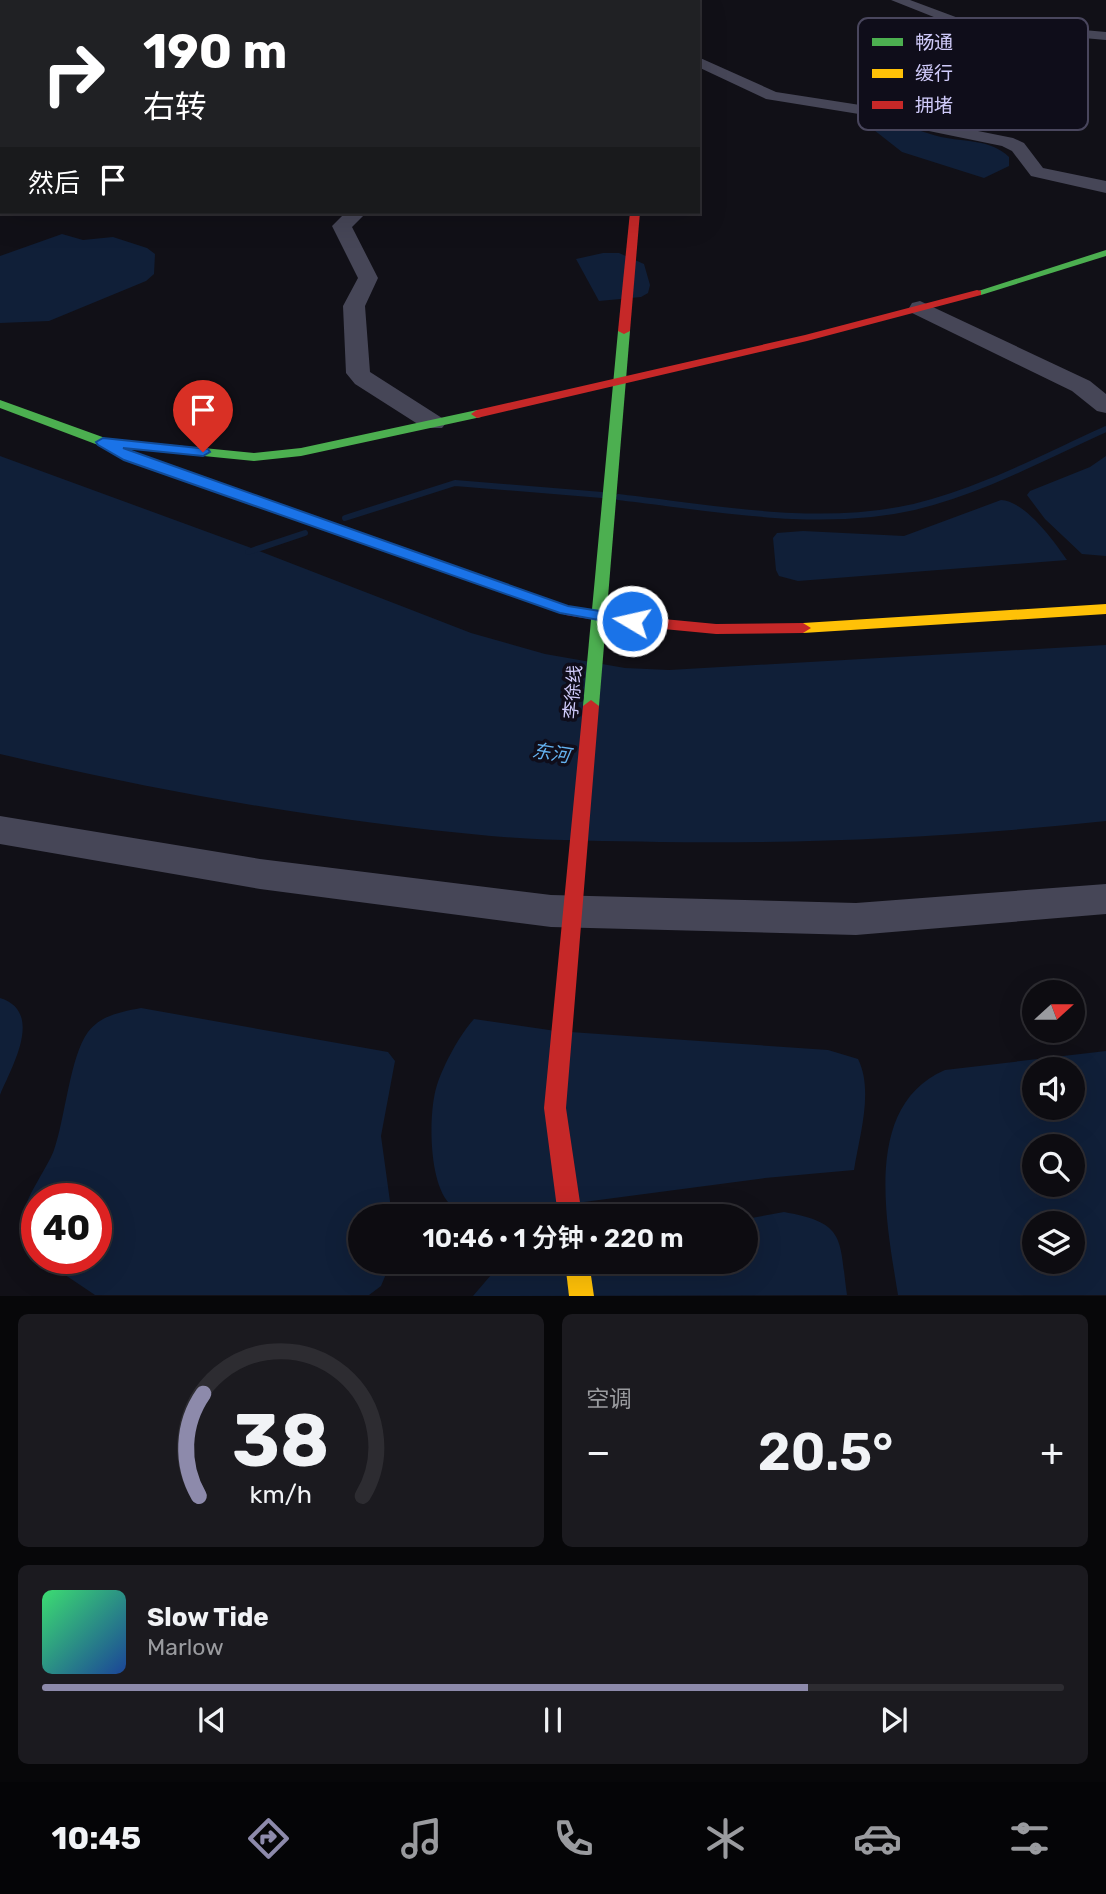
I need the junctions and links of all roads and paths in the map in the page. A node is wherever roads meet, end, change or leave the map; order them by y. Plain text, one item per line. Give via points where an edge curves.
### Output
1 (898, 0) edge
2 (946, 18) edge
3 (1088, 34) edge
4 (1106, 36) edge
5 (700, 62) edge
6 (858, 110) edge
7 (948, 130) edge
8 (1106, 187) edge
9 (355, 214) edge
10 (635, 214) edge
11 (1106, 253) edge
12 (920, 308) junction
13 (0, 404) edge
14 (1106, 406) edge
15 (433, 423) junction
16 (103, 442) junction
17 (1106, 609) edge
18 (0, 830) edge
19 (1106, 899) edge
20 (568, 1204) edge
21 (579, 1274) edge
22 (582, 1296) edge

1 - 2 street
3 - 4 street
5 - 6 street via 772,96
7 - 8 street via 1018,147 1037,172
9 - 15 street via 342,226 368,278 354,306 358,373
10 - 20 street, 李徐线 via 555,1108
11 - 12 street
12 - 14 street via 1081,386
12 - 15 street via 722,360
13 - 16 street
15 - 16 street via 301,452 254,457
16 - 17 street via 129,457 566,610 619,619 716,629 798,628
18 - 19 street via 260,874 551,911 856,919
21 - 22 street

